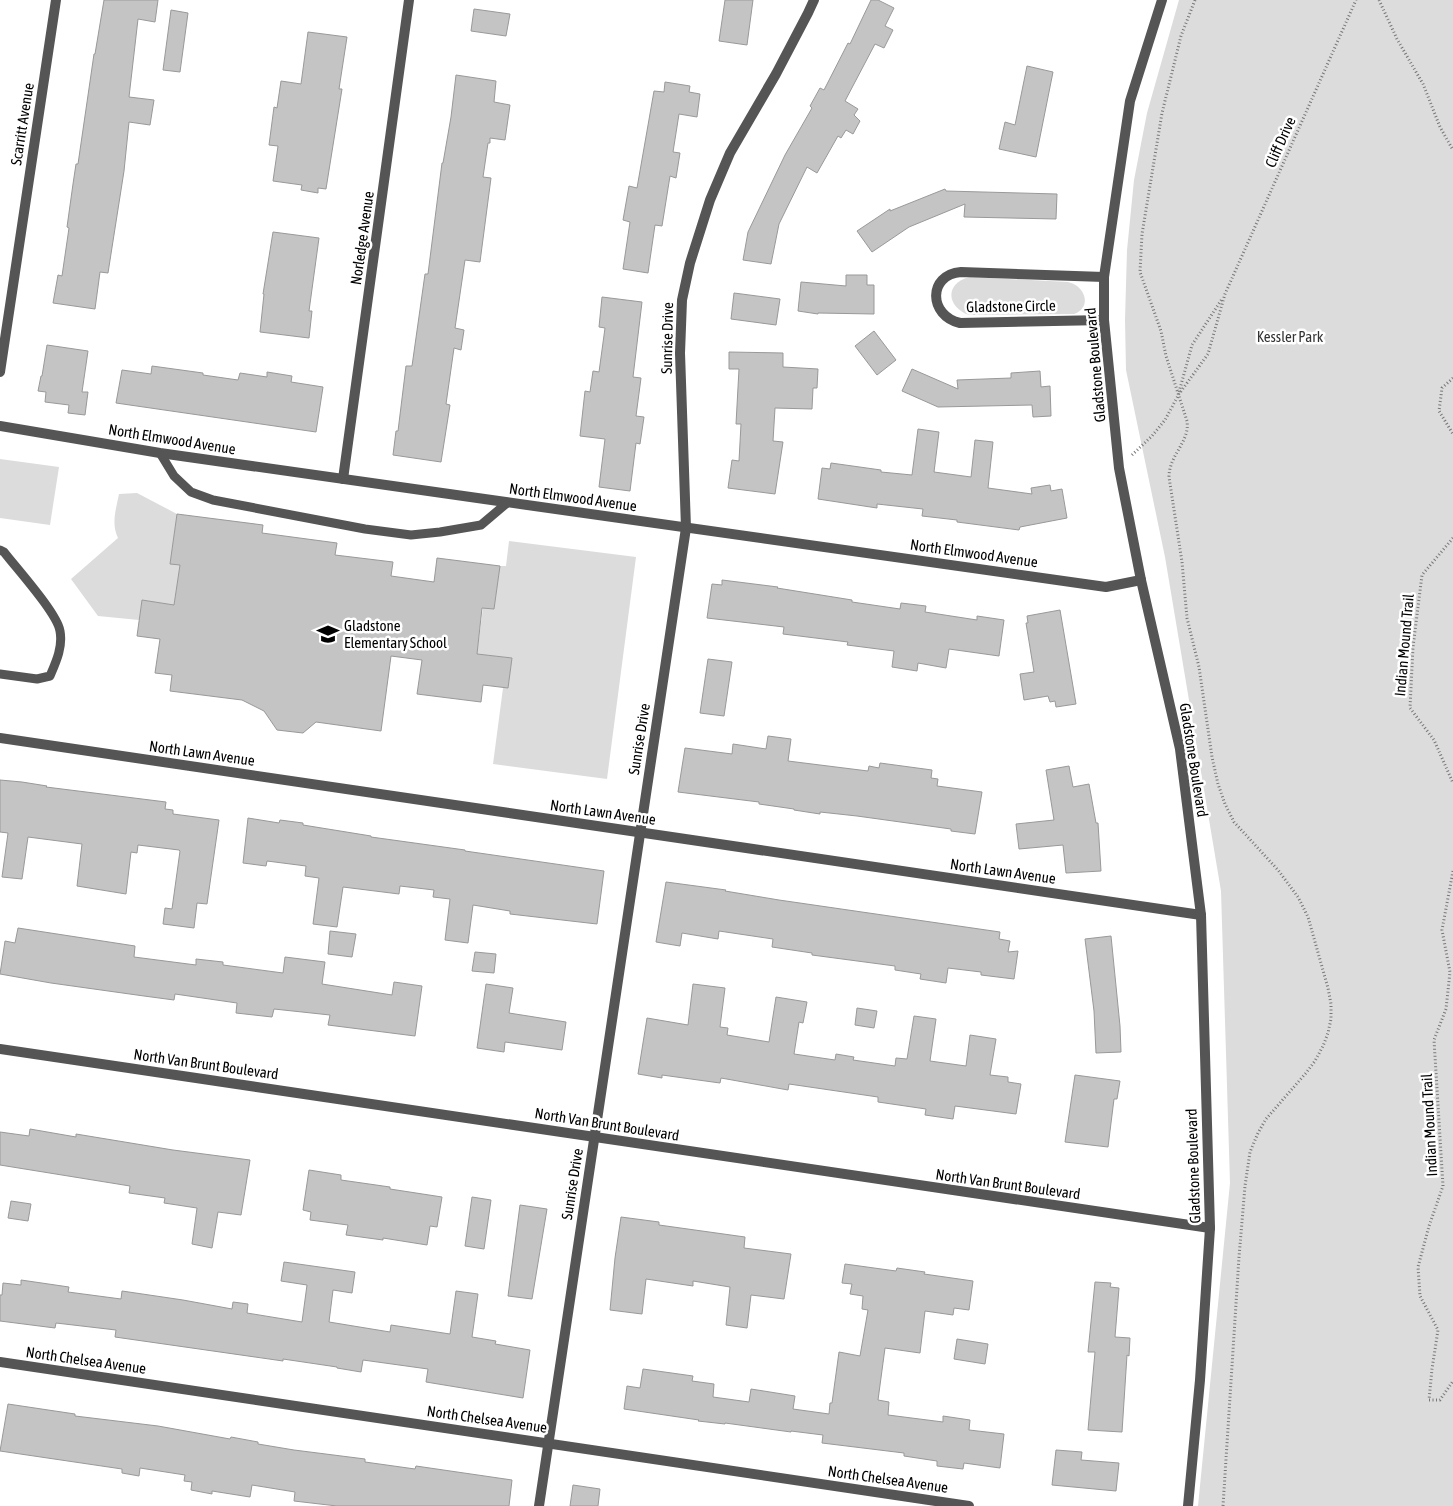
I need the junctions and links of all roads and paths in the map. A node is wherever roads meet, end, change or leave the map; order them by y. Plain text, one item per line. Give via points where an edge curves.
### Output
1 (56, 0) edge
2 (409, 0) edge
3 (806, 0) edge
4 (814, 0) edge
5 (1162, 0) edge
6 (1195, 0) edge
7 (1356, 0) edge
8 (1379, 0) edge
9 (808, 13) junction
10 (1453, 150) edge
11 (1104, 277) junction
12 (1225, 294) junction
13 (1104, 320) junction
14 (0, 372) edge
15 (1453, 378) edge
16 (1179, 394) junction
17 (0, 426) edge
18 (1453, 434) edge
19 (160, 453) junction
20 (1119, 468) junction
21 (343, 479) junction
22 (507, 502) junction
23 (686, 528) junction
24 (1453, 538) edge
25 (0, 550) edge
26 (1141, 580) junction
27 (0, 674) edge
28 (0, 738) edge
29 (1453, 783) edge
30 (640, 832) junction
31 (1453, 871) edge
32 (1201, 915) junction
33 (0, 1049) edge
34 (594, 1137) junction
35 (1210, 1228) junction
36 (0, 1362) edge
37 (1453, 1381) edge
38 (548, 1443) junction
39 (539, 1506) edge
40 (969, 1506) edge
41 (1188, 1506) edge
42 (1223, 1506) edge

1 - 14 street, Scarritt Avenue
2 - 21 street, Norledge Avenue
3 - 9 street
4 - 9 street, Sunrise Drive
5 - 11 street, Gladstone Boulevard via 1130,101
6 - 16 path via 1181,36 1162,114 1142,234 1140,272
7 - 12 path, Cliff Drive
8 - 10 path
9 - 23 street, Sunrise Drive via 730,153 710,200 690,263 682,300 680,353
11 - 13 street, Gladstone Boulevard
11 - 13 street, Gladstone Circle via 961,272 942,278 936,294 942,313 950,320 960,322
12 - 16 path, Cliff Drive via 1192,345
12 - 16 path, Cliff Drive via 1208,354
13 - 20 street, Gladstone Boulevard
15 - 18 path via 1442,388 1439,411
16 - 20 path, Cliff Drive via 1165,420
16 - 42 path via 1188,429 1170,463 1169,477 1187,618 1199,667 1218,784 1234,822 1298,897 1308,917 1330,1004 1330,1026 1315,1061 1266,1120 1250,1152 1239,1257
17 - 19 street, North Elmwood Avenue
19 - 21 street, North Elmwood Avenue
19 - 22 lane via 174,476 191,492 213,500 365,529 411,535 481,525
20 - 26 street, Gladstone Boulevard
21 - 22 street, North Elmwood Avenue
22 - 23 street, North Elmwood Avenue
23 - 26 street, North Elmwood Avenue via 1106,587
23 - 30 street, Sunrise Drive
24 - 29 path, Indian Mound Trail via 1422,575 1410,708 1434,740
25 - 27 lane via 54,616 60,632 59,655 50,676 37,679
26 - 32 street, Gladstone Boulevard via 1180,749
28 - 30 street, North Lawn Avenue
30 - 32 street, North Lawn Avenue
30 - 34 street, Sunrise Drive
31 - 37 path, Indian Mound Trail via 1442,930 1450,972 1446,1009 1434,1040 1444,1186 1418,1267 1420,1296 1438,1330 1429,1400 1440,1400
32 - 35 street, Gladstone Boulevard
33 - 34 street, North Van Brunt Boulevard
34 - 35 street, North Van Brunt Boulevard
34 - 38 street, Sunrise Drive
35 - 41 street, Gladstone Boulevard
36 - 38 street, North Chelsea Avenue
38 - 39 street, Sunrise Drive
38 - 40 street, North Chelsea Avenue

